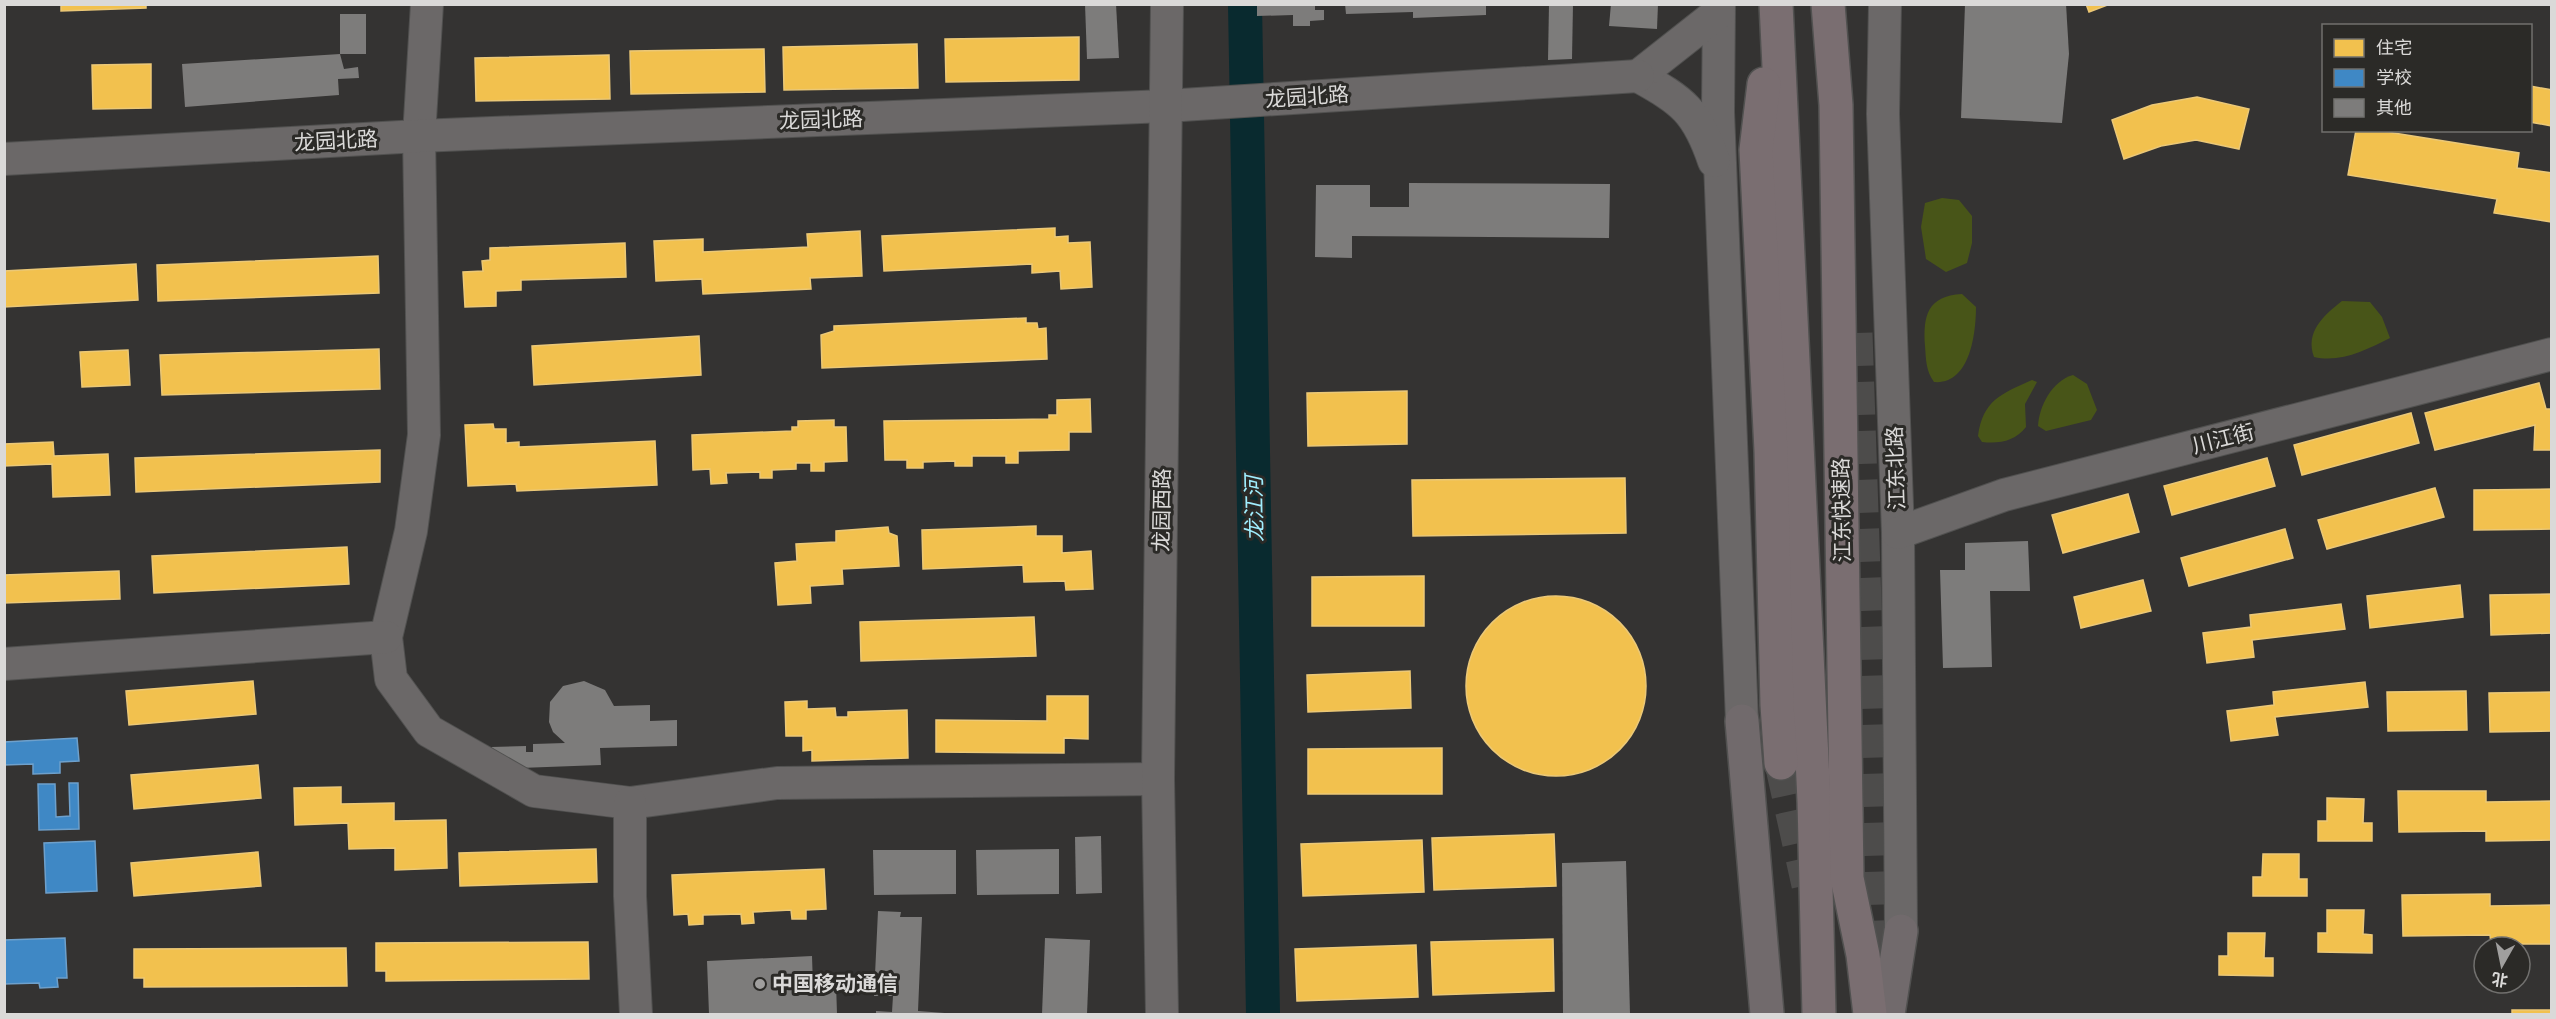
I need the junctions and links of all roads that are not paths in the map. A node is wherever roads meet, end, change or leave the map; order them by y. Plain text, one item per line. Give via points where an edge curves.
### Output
1 (427, 4) edge
2 (1167, 4) edge
3 (1775, 4) edge
4 (1828, 4) edge
5 (1852, 4) edge
6 (1885, 4) edge
7 (1718, 9) edge
8 (1638, 76) junction
9 (1166, 106) junction
10 (419, 136) junction
11 (4, 159) edge
12 (1722, 187) junction
13 (1856, 333) tunnel mouth
14 (2552, 354) edge
15 (1898, 534) junction
16 (386, 637) junction
17 (4, 664) edge
18 (1742, 721) joint
19 (1781, 763) tunnel mouth
20 (1158, 779) junction
21 (630, 803) junction
22 (1900, 932) junction
23 (1863, 956) junction
24 (1817, 958) junction
25 (1763, 1007) edge
26 (636, 1014) edge
27 (1162, 1014) edge
28 (1819, 1014) edge
29 (1870, 1014) edge
30 (1888, 1014) edge
31 (1905, 1014) edge

1 - 10 main road
2 - 9 main road, 龙园西路
3 - 19 highway via 1756,150
3 - 24 highway, 江东快速路 via 1814,801
4 - 23 highway, 江东快速路 via 1836,105 1847,878
5 - 13 highway via 1849,62
6 - 15 main road, 江东北路 via 1882,114
7 - 8 main road
7 - 12 main road
8 - 9 main road, 龙园北路
8 - 12 main road via 1676,97 1704,130
9 - 10 main road, 龙园北路
9 - 20 main road, 龙园西路
10 - 11 main road, 龙园北路
10 - 16 main road via 424,435 411,531
12 - 18 main road
14 - 15 main road, 川江街 via 2004,495
15 - 22 main road, 江东北路
16 - 17 main road
16 - 21 main road via 391,679 429,731 534,790
18 - 25 main road
20 - 21 main road via 777,783
20 - 27 main road, 龙园西路
21 - 26 main road
22 - 30 main road
22 - 31 main road
23 - 24 highway via 1850,972 1831,972
23 - 29 highway, 江东快速路
24 - 28 highway, 江东快速路

